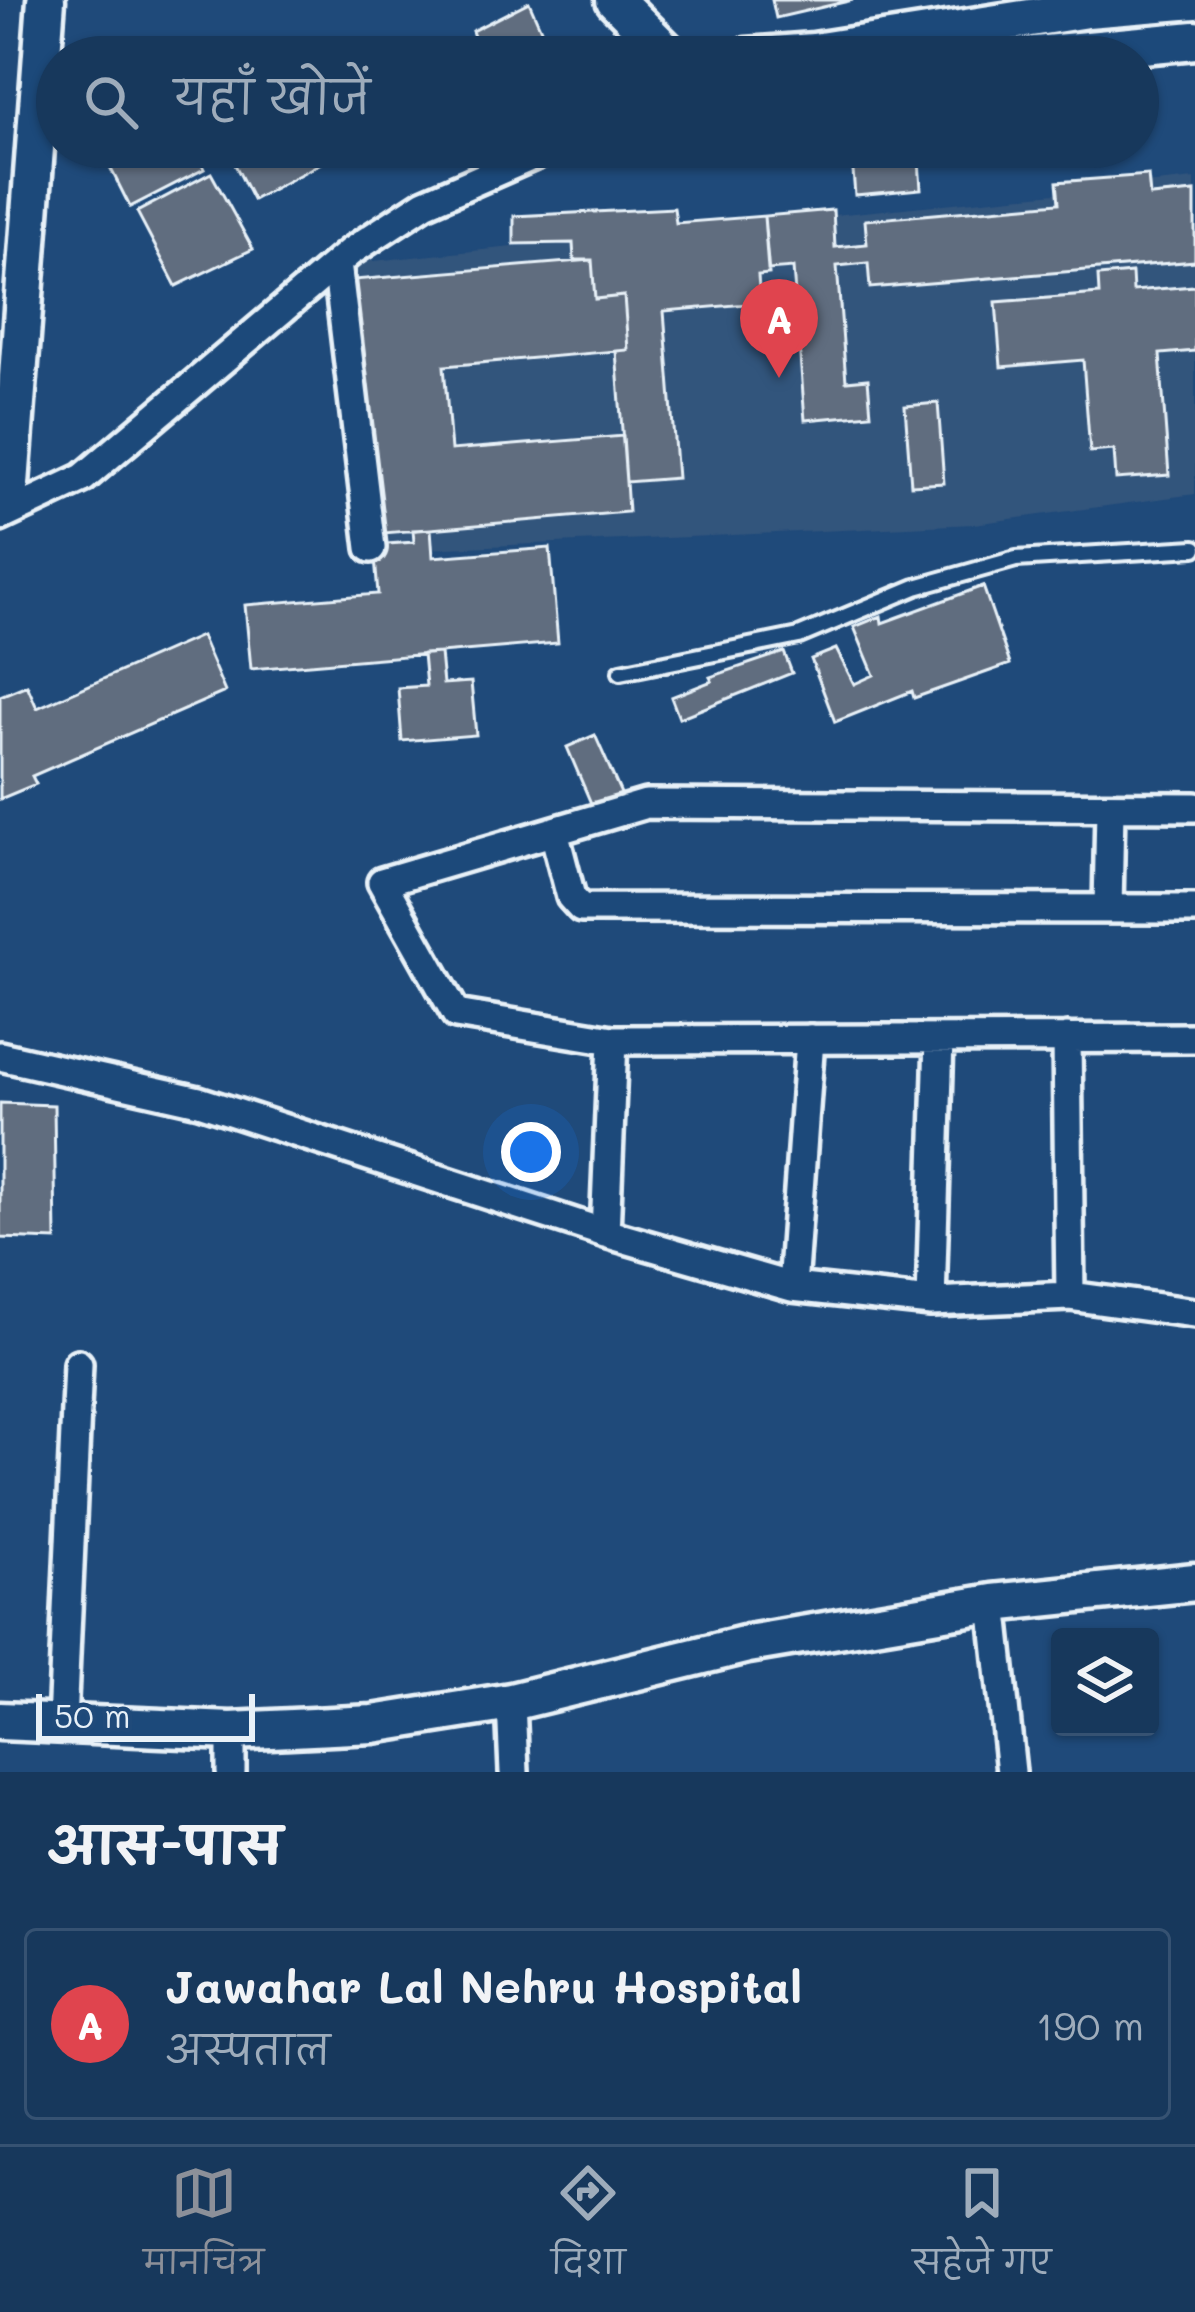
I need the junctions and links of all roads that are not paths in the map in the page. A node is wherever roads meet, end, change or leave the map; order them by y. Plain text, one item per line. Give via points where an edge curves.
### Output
1 (46, 0) edge
2 (615, 0) edge
3 (638, 0) edge
4 (1195, 0) edge
5 (43, 36) edge
6 (651, 36) edge
7 (673, 36) edge
8 (1006, 36) edge
9 (1195, 40) edge
10 (1159, 43) edge
11 (36, 134) edge
12 (505, 168) edge
13 (337, 263) junction
14 (0, 498) edge
15 (0, 517) edge
16 (371, 548) dead end
17 (1195, 548) edge
18 (621, 672) dead end
19 (1110, 807) junction
20 (1195, 808) edge
21 (554, 832) junction
22 (1108, 909) junction
23 (1195, 909) edge
24 (1067, 1038) junction
25 (1195, 1038) edge
26 (810, 1039) junction
27 (939, 1039) junction
28 (613, 1040) junction
29 (0, 1056) edge
30 (605, 1233) junction
31 (792, 1287) junction
32 (1070, 1296) junction
33 (931, 1302) junction
34 (1195, 1313) edge
35 (77, 1364) dead end
36 (1195, 1582) edge
37 (993, 1603) junction
38 (511, 1702) junction
39 (0, 1720) edge
40 (62, 1723) junction
41 (231, 1731) junction
42 (230, 1772) edge
43 (514, 1772) edge
44 (1012, 1772) edge

1 - 5 street
2 - 6 street
3 - 7 street
4 - 8 street
9 - 10 street
11 - 14 street via 10,484
12 - 13 street via 424,203
13 - 15 street via 82,478
13 - 16 street
17 - 18 lane via 1016,559 916,586 799,636
19 - 20 street
19 - 21 street via 646,804
19 - 22 street
21 - 22 street via 580,908
21 - 28 street via 382,882 456,1014
22 - 23 street
24 - 25 street
24 - 27 street
24 - 32 street
26 - 27 street
26 - 28 street
26 - 31 street
27 - 33 street
28 - 30 street
29 - 30 street via 199,1101
30 - 31 street
31 - 33 street
32 - 33 street
32 - 34 street
35 - 40 street
36 - 37 street
37 - 38 street via 748,1644
37 - 44 street
38 - 41 street via 373,1724
38 - 43 street
39 - 40 street
40 - 41 street
41 - 42 street

